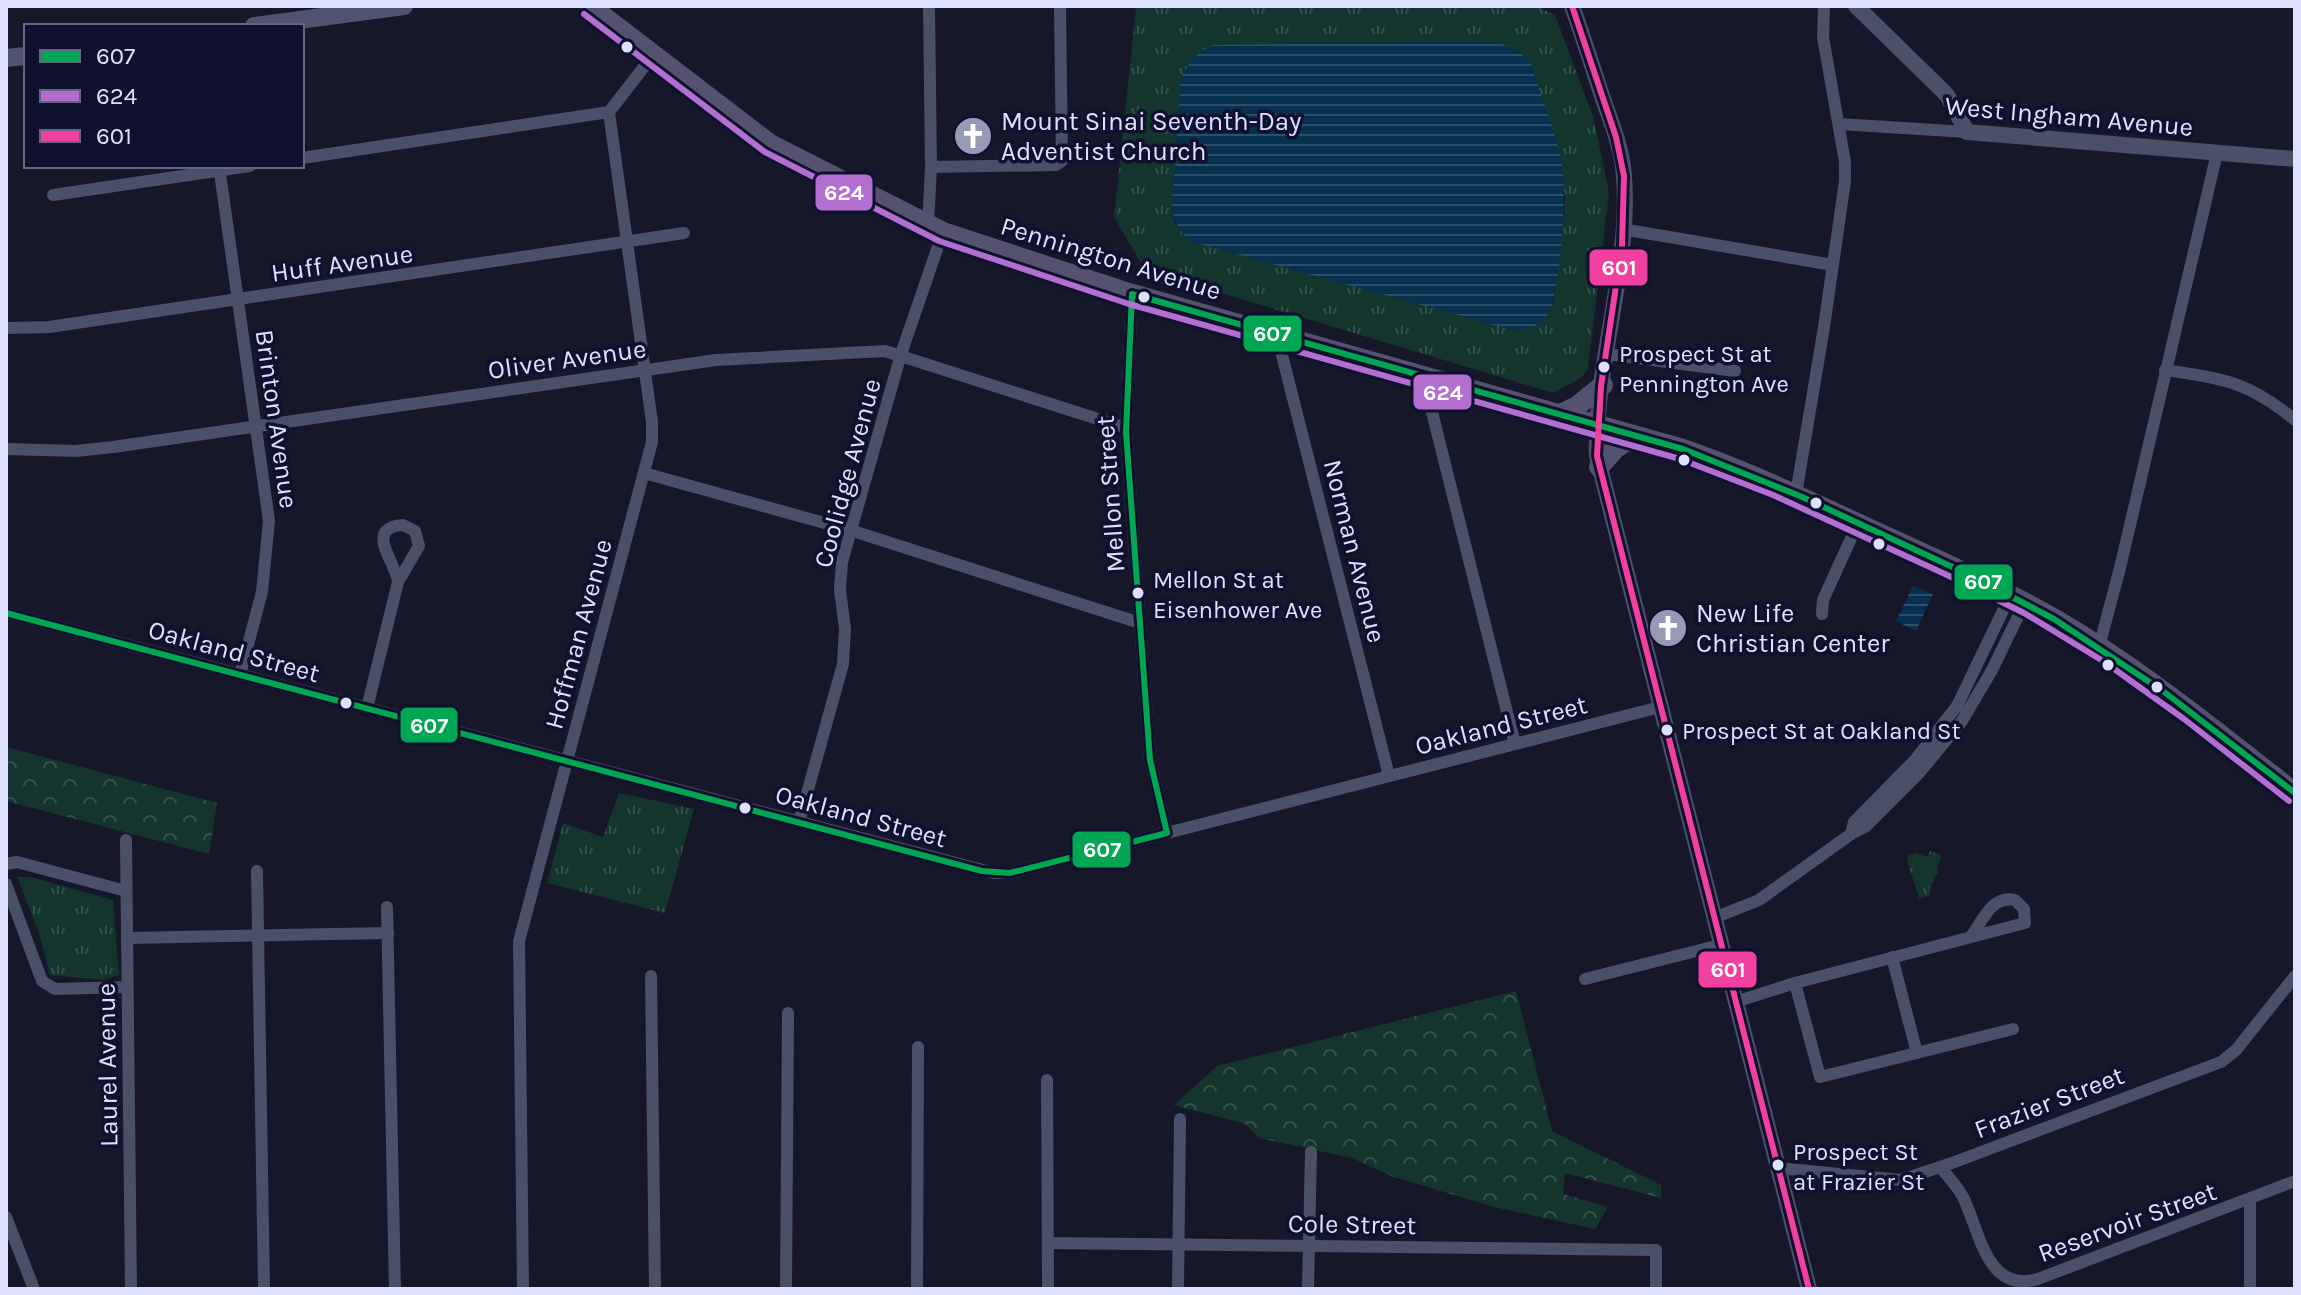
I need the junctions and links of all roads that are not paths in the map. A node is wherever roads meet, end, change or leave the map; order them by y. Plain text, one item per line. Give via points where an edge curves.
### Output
1 (404, 6) edge
2 (590, 6) edge
3 (929, 6) edge
4 (1060, 6) edge
5 (1572, 6) edge
6 (1824, 6) edge
7 (1856, 6) edge
8 (612, 14) edge
9 (269, 24) edge
10 (654, 54) junction
11 (609, 112) junction
12 (1839, 124) junction
13 (1967, 132) junction
14 (2217, 153) junction
15 (304, 158) edge
16 (2295, 159) edge
17 (931, 167) junction
18 (220, 168) edge
19 (53, 195) dead end
20 (936, 229) junction
21 (1622, 229) junction
22 (684, 233) dead end
23 (626, 244) junction
24 (1833, 265) junction
25 (1132, 294) junction
26 (239, 300) junction
27 (6, 328) edge
28 (1280, 336) junction
29 (901, 354) junction
30 (1607, 354) junction
31 (645, 370) junction
32 (2165, 370) junction
33 (1735, 371) dead end
34 (1423, 376) junction
35 (1603, 385) junction
36 (1560, 414) junction
37 (2295, 420) edge
38 (1596, 425) junction
39 (257, 426) junction
40 (1126, 428) junction
41 (1635, 436) junction
42 (6, 449) edge
43 (1599, 467) junction
44 (644, 473) junction
45 (1796, 494) junction
46 (1858, 523) junction
47 (850, 530) junction
48 (398, 582) dead end
49 (2018, 598) junction
50 (6, 613) edge
51 (1822, 614) dead end
52 (1140, 623) junction
53 (2099, 647) junction
54 (240, 675) junction
55 (1660, 707) junction
56 (367, 708) junction
57 (1515, 744) junction
58 (567, 761) junction
59 (1389, 776) junction
60 (2295, 793) edge
61 (799, 822) junction
62 (1167, 833) junction
63 (126, 840) dead end
64 (6, 864) edge
65 (257, 871) dead end
66 (6, 884) edge
67 (126, 891) junction
68 (387, 907) dead end
69 (1714, 918) junction
70 (388, 933) junction
71 (1972, 935) dead end
72 (258, 936) junction
73 (127, 938) junction
74 (1720, 945) junction
75 (1892, 957) junction
76 (651, 976) dead end
77 (2295, 976) edge
78 (1585, 979) dead end
79 (1795, 983) junction
80 (127, 987) junction
81 (1735, 1002) junction
82 (788, 1013) dead end
83 (2013, 1029) dead end
84 (918, 1047) dead end
85 (1917, 1053) junction
86 (1047, 1080) dead end
87 (1180, 1119) dead end
88 (1311, 1152) dead end
89 (1940, 1167) junction
90 (1778, 1168) junction
91 (2295, 1181) edge
92 (2250, 1200) junction
93 (6, 1217) edge
94 (1048, 1243) junction
95 (1179, 1244) junction
96 (1310, 1246) junction
97 (34, 1289) edge
98 (131, 1289) edge
99 (264, 1289) edge
100 (395, 1289) edge
101 (523, 1289) edge
102 (655, 1289) edge
103 (786, 1289) edge
104 (917, 1289) edge
105 (1048, 1289) edge
106 (1178, 1289) edge
107 (1308, 1289) edge
108 (1656, 1289) edge
109 (1809, 1289) edge
110 (2250, 1289) edge

1 - 9 main road
2 - 8 main road, Pennington Avenue
3 - 17 street, Coolidge Avenue
4 - 17 street via 1062,161
5 - 21 street via 1618,142 1625,198
6 - 12 street via 1823,37
7 - 13 street via 1947,95
8 - 10 main road, Pennington Avenue
10 - 11 street
10 - 20 main road, Pennington Avenue via 770,144
11 - 15 street
11 - 23 street, Hoffman Avenue
12 - 13 street, West Ingham Avenue
12 - 24 street via 1845,181
13 - 14 street, West Ingham Avenue
14 - 16 street, West Ingham Avenue
14 - 32 street
17 - 20 street, Coolidge Avenue
18 - 19 street
18 - 26 street, Brinton Avenue
20 - 25 main road, Pennington Avenue
20 - 29 street, Coolidge Avenue
21 - 24 street
21 - 30 street
22 - 23 street, Huff Avenue
23 - 26 street, Huff Avenue
23 - 31 street, Hoffman Avenue
24 - 45 street
25 - 28 main road, Pennington Avenue
25 - 40 street, Mellon Street
26 - 27 street, Huff Avenue via 49,327
26 - 39 street, Brinton Avenue
28 - 34 main road, Pennington Avenue
28 - 59 street, Norman Avenue
29 - 31 street, Oliver Avenue via 740,358
29 - 40 street, Oliver Avenue
29 - 47 street, Coolidge Avenue
30 - 33 street
30 - 35 street
31 - 39 street, Oliver Avenue
31 - 44 street, Hoffman Avenue via 652,437
32 - 37 street via 2238,384
32 - 53 street
34 - 36 main road, Pennington Avenue
34 - 57 street
35 - 36 main road
35 - 38 street
36 - 38 main road, Pennington Avenue
38 - 41 main road, Pennington Avenue
38 - 43 street
39 - 42 street, Oliver Avenue via 76,451
39 - 54 street, Brinton Avenue via 269,521 267,559
40 - 52 street, Mellon Street
41 - 43 main road
41 - 45 main road, Pennington Avenue via 1717,461
43 - 55 street
44 - 47 street
44 - 58 street, Hoffman Avenue
45 - 46 main road, Pennington Avenue
46 - 49 main road, Pennington Avenue
46 - 51 street via 1823,600
47 - 52 street
47 - 61 street, Coolidge Avenue via 840,571 843,664
48 - 56 street
49 - 53 main road, Pennington Avenue
49 - 69 street via 1957,706 1905,772 1854,822 1851,834 1759,900
50 - 54 street, Oakland Street
52 - 62 street, Mellon Street via 1150,760
53 - 60 main road, Pennington Avenue
54 - 56 street, Oakland Street
55 - 57 street, Oakland Street
55 - 69 street
56 - 58 street, Oakland Street
57 - 59 street, Oakland Street
58 - 61 street, Oakland Street
58 - 101 street, Hoffman Avenue via 519,941
59 - 62 street, Oakland Street
61 - 62 street, Oakland Street via 994,873
63 - 67 street, Laurel Avenue
64 - 67 street via 17,862
65 - 72 street
66 - 80 street via 42,981 55,989
67 - 73 street, Laurel Avenue
68 - 70 street
69 - 74 street
70 - 72 street
70 - 100 street
71 - 75 street
72 - 73 street
72 - 99 street
73 - 80 street, Laurel Avenue
74 - 78 street
74 - 81 street
75 - 79 street
75 - 85 street
76 - 102 street
77 - 89 street, Frazier Street via 2221,1062
79 - 81 street
79 - 85 street via 1820,1077
80 - 98 street, Laurel Avenue
81 - 90 street
82 - 103 street
83 - 85 street
84 - 104 street
86 - 94 street
87 - 95 street
88 - 96 street
89 - 90 street, Frazier Street via 1901,1180
89 - 92 street, Reservoir Street via 1963,1198 1992,1266 2006,1278 2024,1282
90 - 109 street
91 - 92 street, Reservoir Street
92 - 110 street
93 - 97 street
94 - 95 street, Cole Street
94 - 105 street
95 - 96 street, Cole Street
95 - 106 street
96 - 107 street
96 - 108 street, Cole Street via 1656,1250

